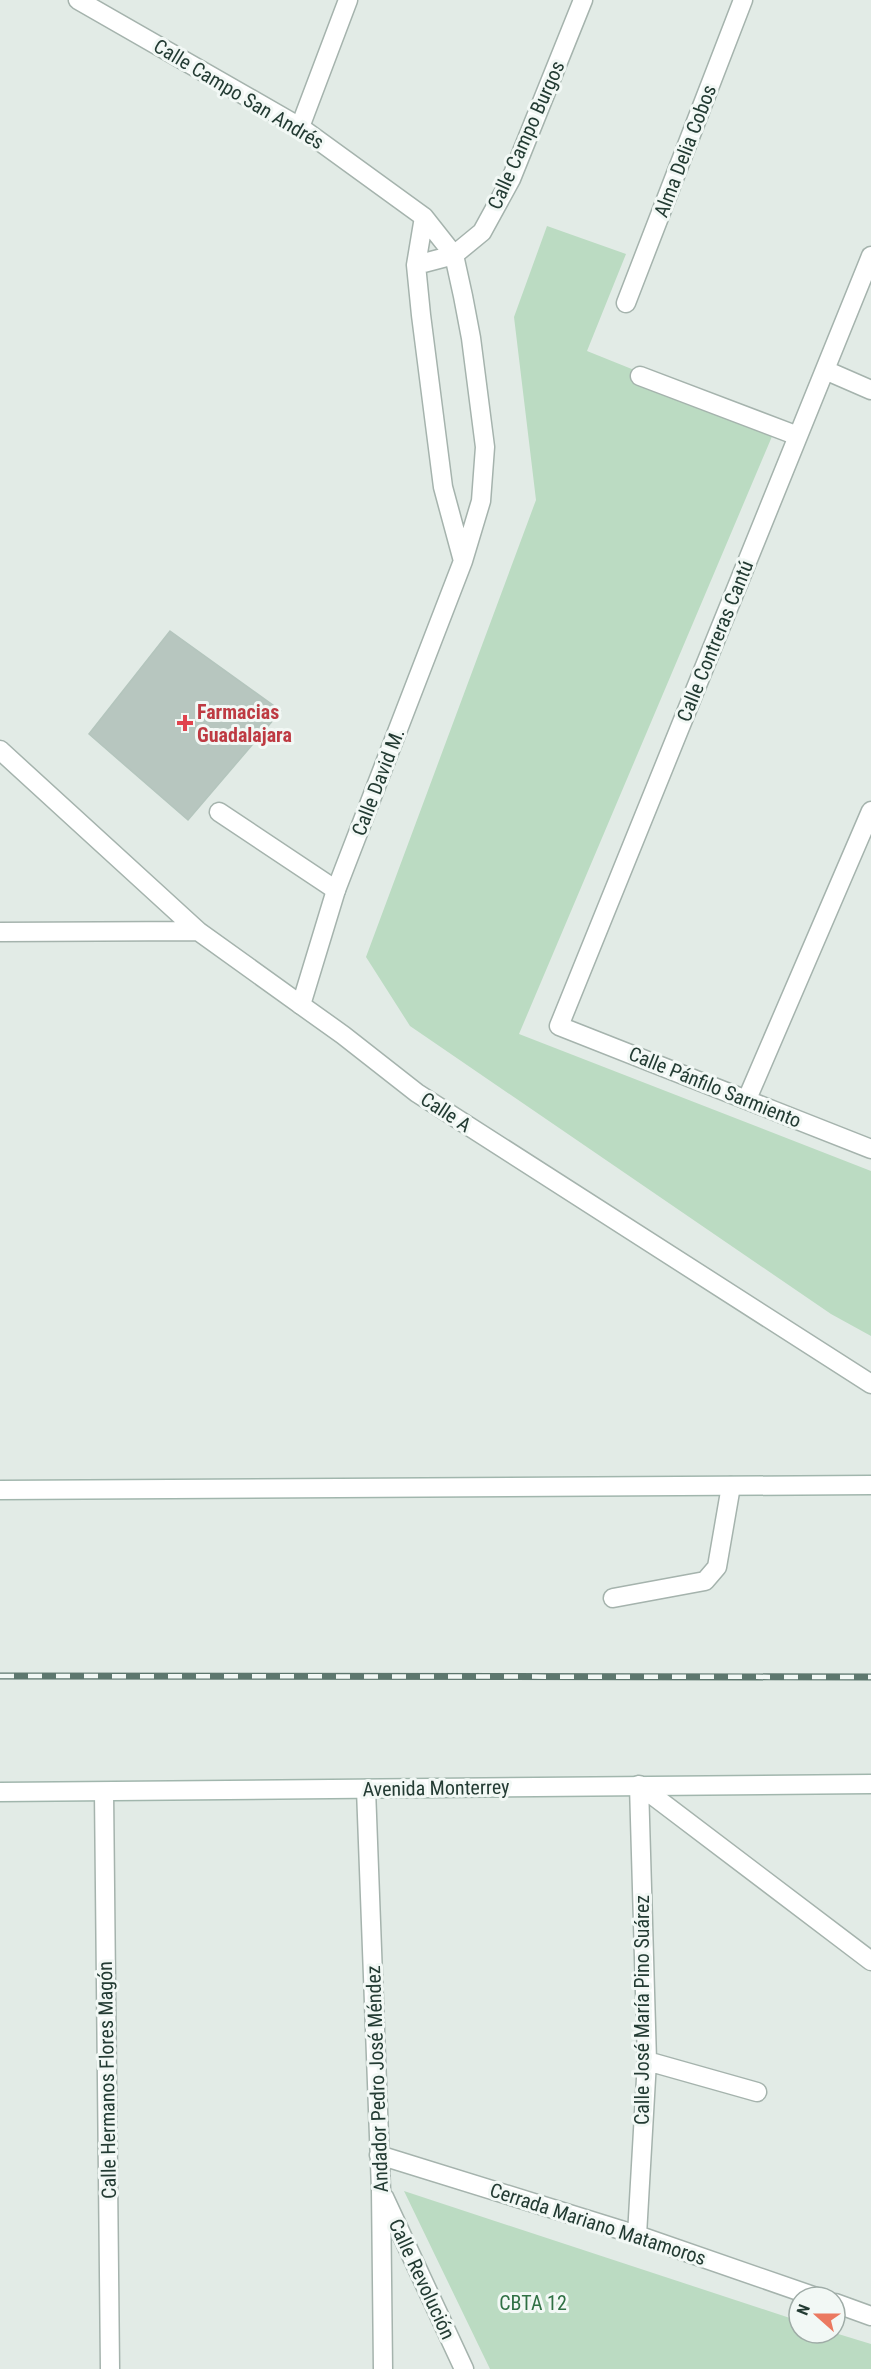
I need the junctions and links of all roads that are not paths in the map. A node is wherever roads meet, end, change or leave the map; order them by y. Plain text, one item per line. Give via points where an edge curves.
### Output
1 (348, 0) edge
2 (583, 0) edge
3 (743, 0) edge
4 (87, 2) edge
5 (300, 127) junction
6 (424, 217) junction
7 (454, 255) junction
8 (871, 256) edge
9 (416, 265) junction
10 (626, 303) dead end
11 (825, 370) junction
12 (640, 376) dead end
13 (871, 390) edge
14 (798, 436) junction
15 (463, 561) junction
16 (0, 750) edge
17 (871, 811) edge
18 (219, 812) dead end
19 (336, 890) junction
20 (198, 931) junction
21 (0, 932) edge
22 (301, 1005) junction
23 (560, 1026) joint
24 (747, 1099) junction
25 (871, 1149) edge
26 (871, 1384) edge
27 (871, 1485) edge
28 (731, 1486) junction
29 (0, 1490) edge
30 (613, 1598) dead end
31 (871, 1784) edge
32 (639, 1785) junction
33 (366, 1789) junction
34 (0, 1792) edge
35 (104, 1792) junction
36 (871, 1961) edge
37 (647, 2061) junction
38 (758, 2092) dead end
39 (379, 2155) junction
40 (381, 2190) junction
41 (637, 2235) junction
42 (787, 2287) edge
43 (847, 2307) edge
44 (871, 2316) edge
45 (110, 2369) edge
46 (382, 2369) edge
47 (464, 2369) edge

1 - 5 street
2 - 7 street, Calle Campo Burgos via 511,179 482,232
3 - 10 street, Alma Delia Cobos
4 - 5 street, Calle Campo San Andrés
5 - 6 street, Calle Campo San Andrés
6 - 7 street, Calle Campo San Andrés
6 - 9 street
7 - 9 street, Calle Campo Burgos
7 - 15 street, Calle David M. via 471,338 485,447 481,501
8 - 11 street, Calle Contreras Cantú
9 - 15 street via 443,487
11 - 13 street
11 - 14 street, Calle Contreras Cantú
12 - 14 street
14 - 23 street, Calle Contreras Cantú
15 - 19 street, Calle David M.
16 - 20 street, Calle A
17 - 24 street
18 - 19 street
19 - 22 street, Calle David M.
20 - 21 street
20 - 22 street, Calle A
22 - 26 street, Calle A via 417,1093
23 - 24 street, Calle Pánfilo Sarmiento
24 - 25 street, Calle Pánfilo Sarmiento
27 - 28 street
28 - 29 street
28 - 30 street via 717,1567 705,1581
31 - 32 street, Avenida Monterrey
32 - 33 street, Avenida Monterrey
32 - 36 street
32 - 37 street, Calle José María Pino Suárez
33 - 35 street, Avenida Monterrey
33 - 39 street, Andador Pedro José Méndez
34 - 35 street, Avenida Monterrey
35 - 45 street, Calle Hermanos Flores Magón
37 - 38 street
37 - 41 street, Calle José María Pino Suárez
39 - 40 street, Andador Pedro José Méndez
39 - 41 street, Cerrada Mariano Matamoros
40 - 46 street, Andador Pedro José Méndez
40 - 47 street, Calle Revolución
41 - 42 street, Cerrada Mariano Matamoros
43 - 44 street

